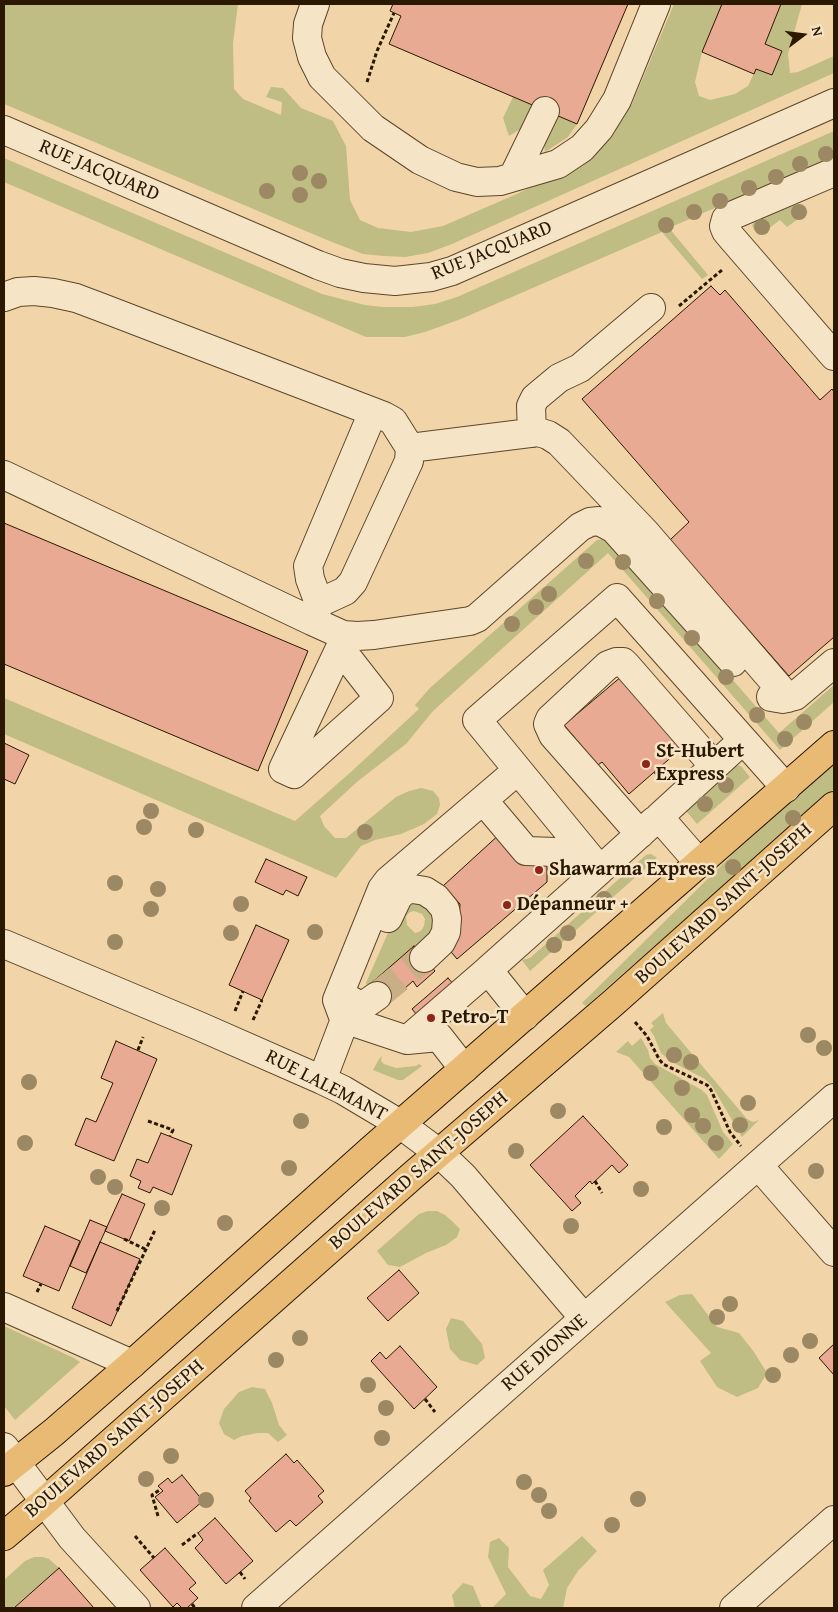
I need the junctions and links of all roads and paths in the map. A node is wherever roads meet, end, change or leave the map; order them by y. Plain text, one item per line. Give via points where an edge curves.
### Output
1 (315, 4) edge
2 (656, 4) edge
3 (394, 13) dead end
4 (377, 51) dead end
5 (834, 102) edge
6 (545, 111) dead end
7 (4, 130) edge
8 (834, 172) edge
9 (513, 177) junction
10 (711, 279) dead end
11 (4, 297) edge
12 (651, 308) joint
13 (834, 356) edge
14 (373, 412) junction
15 (532, 432) junction
16 (410, 448) junction
17 (4, 475) edge
18 (316, 612) junction
19 (647, 630) junction
20 (623, 662) junction
21 (834, 662) edge
22 (788, 698) junction
23 (743, 740) junction
24 (834, 745) edge
25 (714, 766) junction
26 (518, 770) junction
27 (786, 788) junction
28 (483, 800) junction
29 (834, 806) edge
30 (650, 826) junction
31 (593, 862) junction
32 (699, 863) junction
33 (4, 944) edge
34 (424, 958) tunnel mouth
35 (488, 970) junction
36 (244, 991) dead end
37 (377, 996) tunnel mouth
38 (262, 1000) dead end
39 (233, 1014) dead end
40 (525, 1016) junction
41 (344, 1019) junction
42 (252, 1022) dead end
43 (635, 1022) dead end
44 (143, 1037) dead end
45 (407, 1040) junction
46 (138, 1050) dead end
47 (464, 1069) junction
48 (322, 1080) junction
49 (834, 1098) edge
50 (148, 1121) dead end
51 (400, 1124) junction
52 (170, 1136) dead end
53 (739, 1144) dead end
54 (439, 1153) junction
55 (758, 1165) junction
56 (595, 1181) dead end
57 (602, 1193) dead end
58 (155, 1230) dead end
59 (124, 1239) dead end
60 (145, 1249) junction
61 (834, 1252) edge
62 (4, 1307) edge
63 (117, 1311) dead end
64 (584, 1318) junction
65 (132, 1364) junction
66 (425, 1399) dead end
67 (435, 1412) dead end
68 (8, 1460) edge
69 (161, 1489) dead end
70 (44, 1502) junction
71 (158, 1516) dead end
72 (834, 1520) edge
73 (198, 1533) dead end
74 (4, 1536) edge
75 (135, 1536) dead end
76 (182, 1545) dead end
77 (154, 1558) dead end
78 (240, 1572) dead end
79 (245, 1579) dead end
80 (192, 1604) dead end
81 (136, 1608) edge
82 (196, 1608) edge
83 (256, 1608) edge
84 (734, 1608) edge

1 - 9 street via 308,24 312,58 322,77 373,128 420,160 456,177 477,182
2 - 9 street via 616,100 599,129 582,148 558,164
3 - 4 path
5 - 7 street, RUE JACQUARD via 452,271 395,281 364,278 318,265
6 - 9 street
8 - 13 street via 731,216 724,226
10 - 12 path via 678,307 667,295
11 - 14 street via 34,291 76,298
12 - 15 street via 580,368 559,378 536,398 531,406
14 - 16 street via 394,421
14 - 18 street via 308,566
15 - 16 street
15 - 22 street via 548,434 571,454 645,532
16 - 18 street via 409,461 353,582
17 - 18 street
18 - 22 street via 342,642 477,618 580,527 600,521 614,529 752,683 774,698
19 - 20 street via 623,654
19 - 23 street
19 - 26 street via 617,598 477,720
20 - 25 street
20 - 30 street via 608,665 548,724 553,735
21 - 22 street via 804,690
23 - 25 street
23 - 27 street
24 - 27 main road
25 - 30 street
26 - 28 street
26 - 31 street
27 - 32 main road
28 - 31 street via 526,851
28 - 41 street via 382,889 337,1000
29 - 54 main road, BOULEVARD SAINT-JOSEPH
30 - 31 street
30 - 32 street
31 - 35 street
32 - 40 main road
33 - 48 street, RUE LALEMANT
34 - 41 street via 446,932 446,914 436,898 426,892 404,890
35 - 40 street
35 - 45 street
36 - 39 path
37 - 41 street
38 - 42 path
40 - 47 main road
41 - 45 street
41 - 48 street
43 - 53 path via 663,1064 711,1090
44 - 46 path
45 - 47 street via 439,1037
47 - 51 main road
48 - 51 street, RUE LALEMANT
49 - 55 street, RUE DIONNE
50 - 52 path via 172,1130
51 - 54 street, RUE LALEMANT
51 - 65 main road
54 - 64 street, RUE LALEMANT via 463,1176
54 - 70 main road, BOULEVARD SAINT-JOSEPH
55 - 61 street
55 - 64 street, RUE DIONNE
56 - 57 path
58 - 60 path
59 - 60 path
60 - 63 path
62 - 65 street
64 - 83 street, RUE DIONNE
65 - 68 main road
66 - 67 path
68 - 70 street
69 - 71 path via 152,1495
70 - 74 main road, BOULEVARD SAINT-JOSEPH
70 - 81 street
72 - 84 street
73 - 76 path
75 - 77 path
78 - 79 path
80 - 82 path

